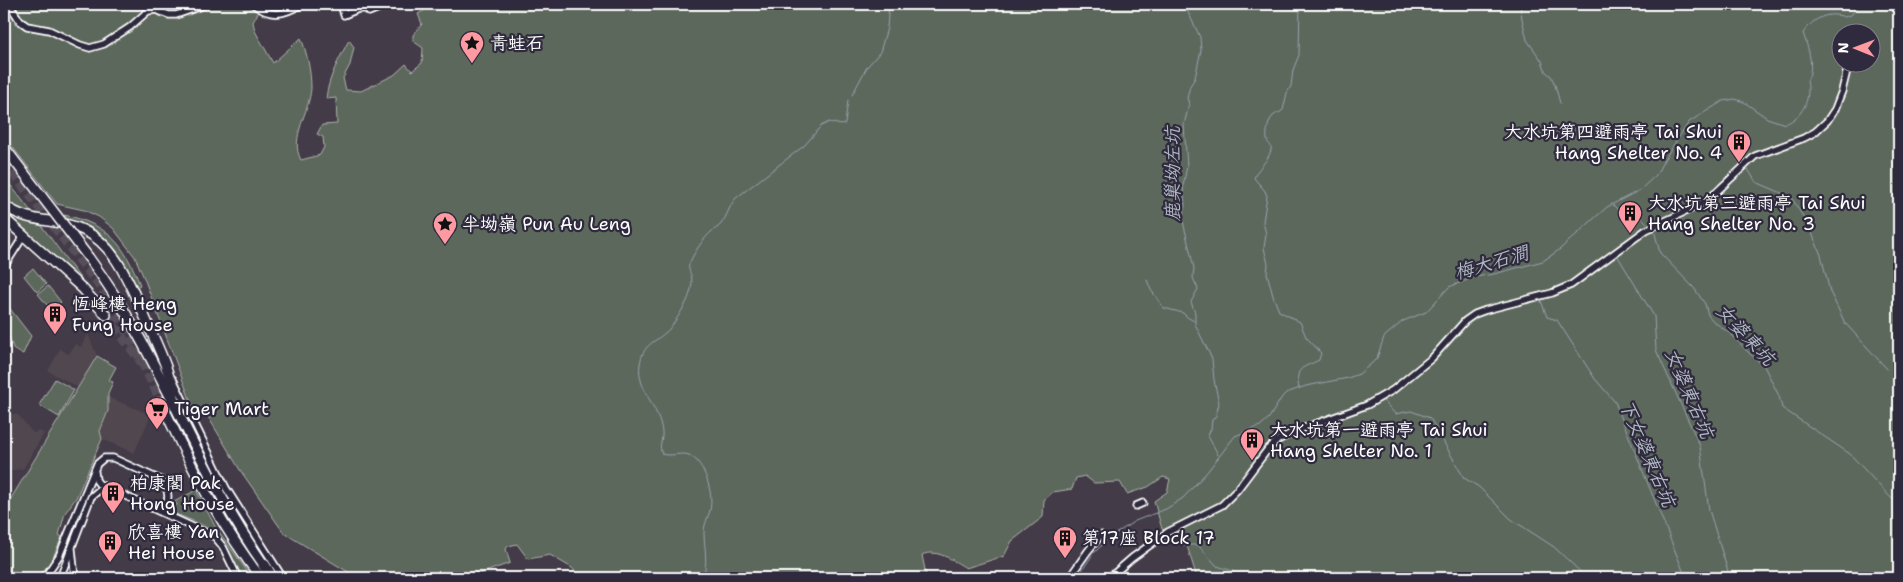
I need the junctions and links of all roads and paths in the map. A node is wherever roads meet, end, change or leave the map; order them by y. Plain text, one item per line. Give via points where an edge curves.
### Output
1 (9, 4) edge
2 (207, 4) edge
3 (253, 4) edge
4 (302, 4) edge
5 (341, 4) edge
6 (379, 8) dead end
7 (1846, 72) edge
8 (4, 147) edge
9 (4, 205) edge
10 (4, 218) edge
11 (24, 237) junction
12 (4, 267) edge
13 (106, 315) tunnel mouth
14 (167, 369) junction
15 (161, 402) tunnel mouth
16 (174, 403) junction
17 (95, 470) junction
18 (112, 489) junction
19 (1143, 503) dead end
20 (1136, 506) dead end
21 (159, 512) junction
22 (1101, 535) dead end
23 (72, 545) junction
24 (260, 574) edge
25 (1070, 577) edge
26 (44, 578) edge
27 (60, 578) edge
28 (75, 578) edge
29 (238, 578) edge
30 (272, 578) edge
31 (278, 578) edge
32 (283, 578) edge
33 (1063, 578) edge
34 (1109, 578) edge

1 - 2 street via 27,26 49,30 90,48 104,44 148,11 176,15
3 - 4 street via 280,14
5 - 6 street via 344,15 358,8 366,8 369,12
7 - 34 street via 1835,109 1815,132 1755,156 1710,198 1646,230 1571,285 1475,314 1432,358 1393,390 1278,440 1222,505 1168,532
8 - 16 main road, bridge via 90,258 122,306
9 - 14 main road via 23,217 81,229 103,245 124,273
10 - 11 main road
11 - 12 street
11 - 13 main road via 83,289
14 - 16 main road
14 - 32 street via 226,488
15 - 24 main road via 213,506
16 - 24 main road
17 - 18 street via 97,482
17 - 21 street via 101,460 108,457 164,483 167,501
17 - 26 street via 59,556
18 - 21 street
18 - 23 street via 99,490 91,497
19 - 20 street
21 - 29 street via 215,537 224,547
22 - 25 street
23 - 27 street
23 - 28 street
24 - 30 highway
24 - 31 main road
25 - 33 street

